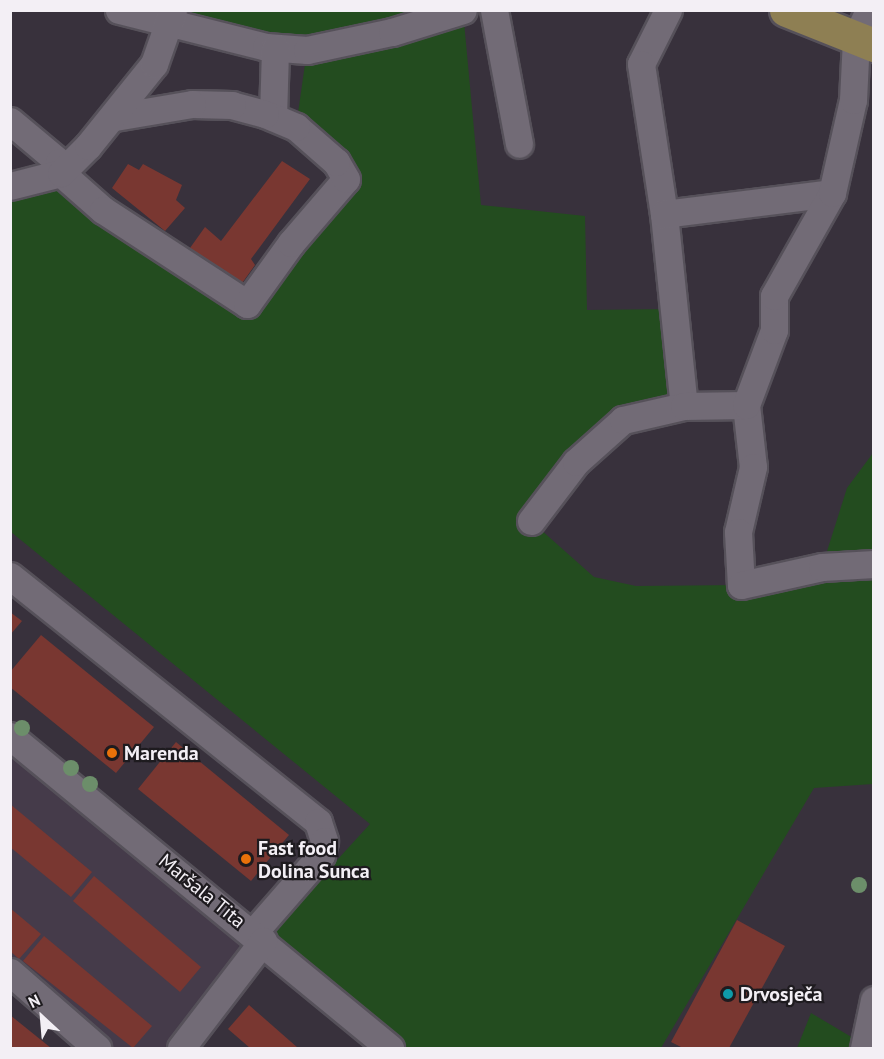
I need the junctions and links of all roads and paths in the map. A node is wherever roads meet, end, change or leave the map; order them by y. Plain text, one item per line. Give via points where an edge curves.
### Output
1 (119, 10) edge
2 (463, 10) edge
3 (494, 10) edge
4 (669, 10) edge
5 (786, 10) edge
6 (171, 17) edge
7 (866, 31) edge
8 (274, 48) junction
9 (115, 117) junction
10 (273, 117) junction
11 (10, 121) edge
12 (519, 144) dead end
13 (61, 173) junction
14 (10, 186) edge
15 (832, 193) junction
16 (664, 214) junction
17 (746, 405) junction
18 (684, 406) junction
19 (531, 521) dead end
20 (873, 564) edge
21 (10, 576) edge
22 (10, 736) edge
23 (258, 937) junction
24 (10, 972) edge
25 (873, 1000) edge
26 (97, 1048) edge
27 (181, 1048) edge
28 (390, 1048) edge
29 (864, 1048) edge

1 - 6 street
2 - 8 street via 334,46
3 - 12 street
4 - 16 street via 641,64
5 - 7 main road
6 - 8 street
6 - 9 street via 154,64
7 - 15 street
8 - 10 street
9 - 10 street via 192,104 232,105
9 - 13 street
10 - 13 street via 296,127 336,162 346,179 291,243 247,304 103,210
11 - 13 street via 59,162
13 - 14 street
15 - 16 street
15 - 17 street via 774,296 774,330
16 - 18 street
17 - 18 street
17 - 20 street via 753,467 738,532 741,585 822,567
18 - 19 street via 622,420 576,462
21 - 23 street via 318,822 324,842 321,855
22 - 23 street, Maršala Tita
23 - 27 street
23 - 28 street, Maršala Tita
24 - 26 street
25 - 29 street

